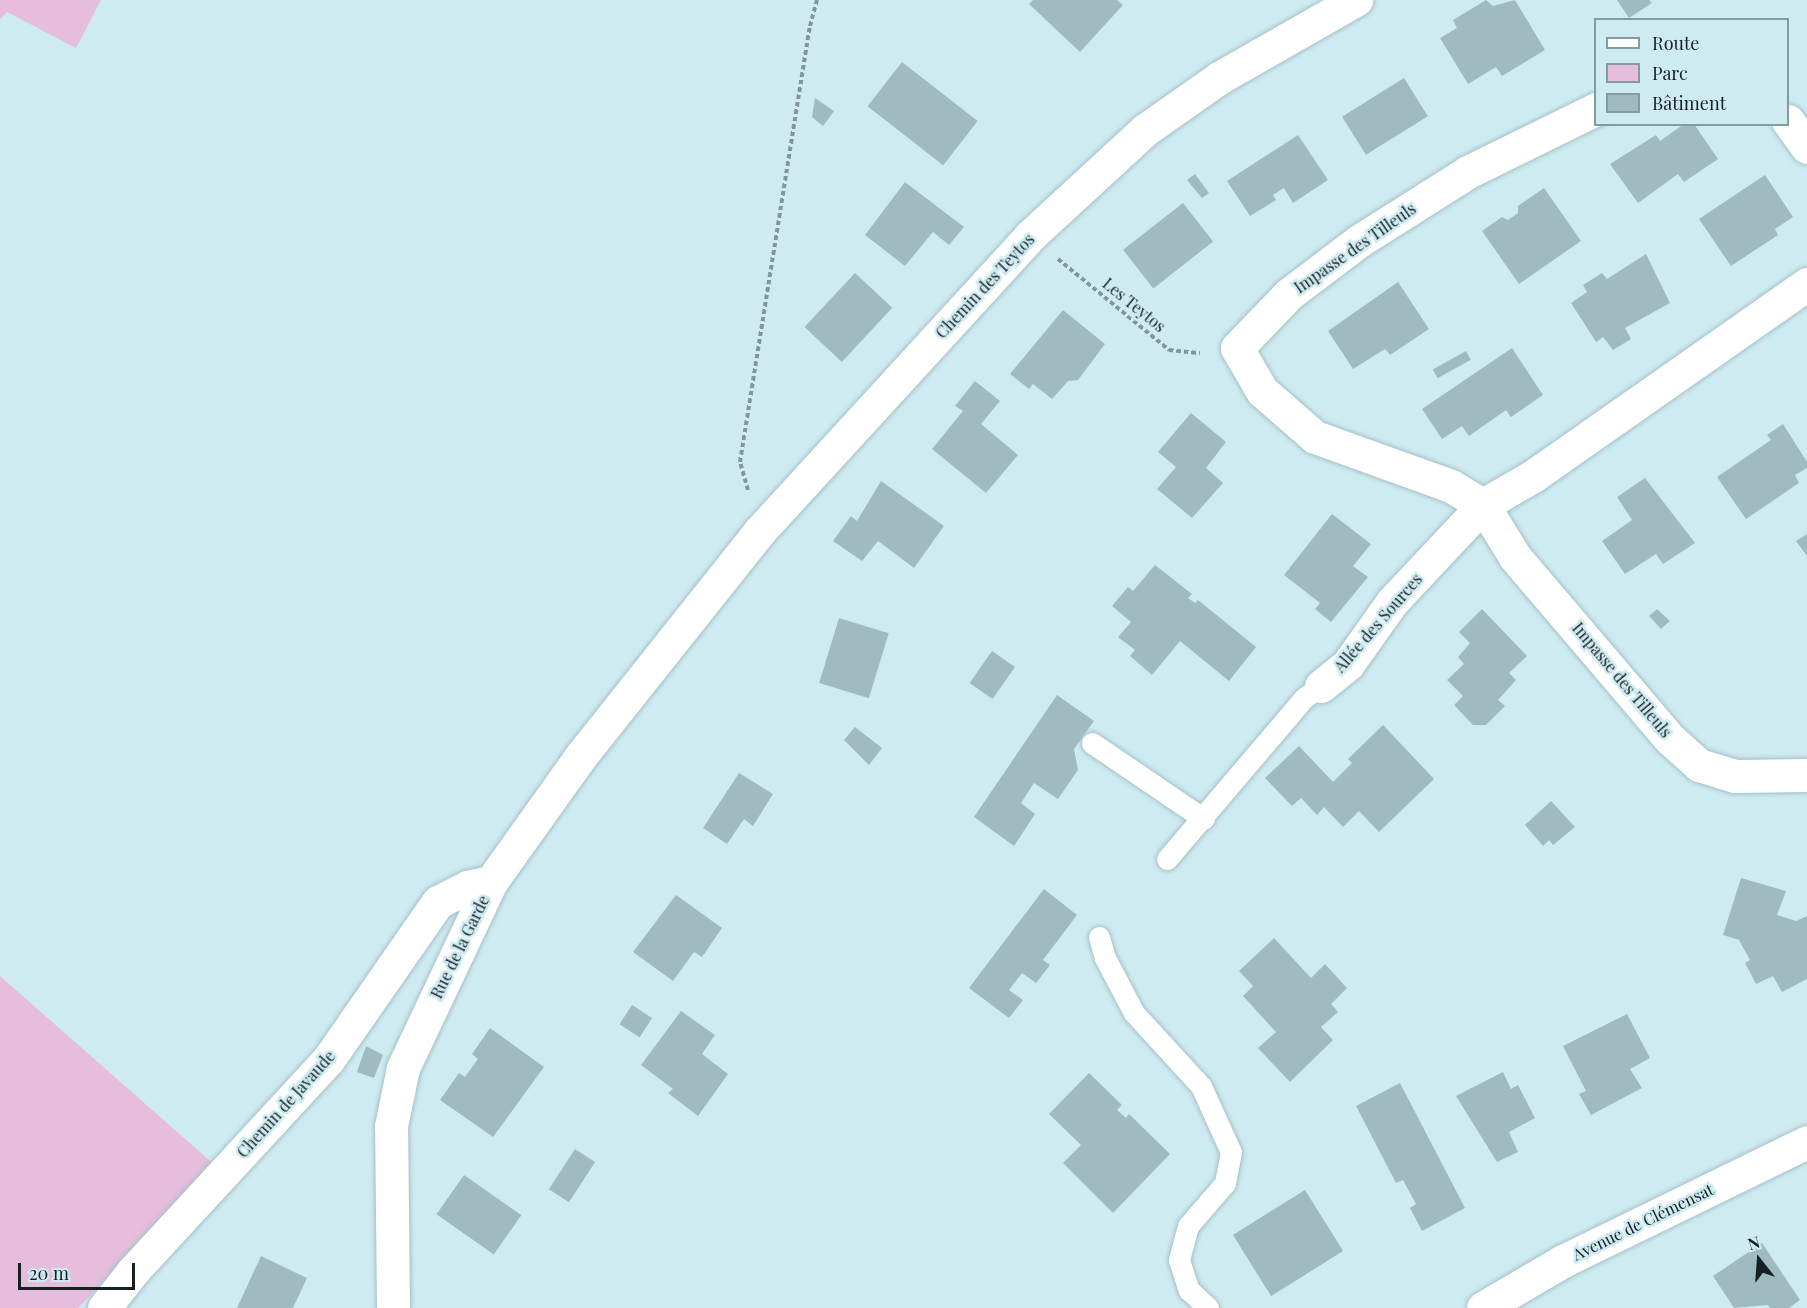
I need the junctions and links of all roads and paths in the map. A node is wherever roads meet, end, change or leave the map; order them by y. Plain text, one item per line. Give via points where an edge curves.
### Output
1 (817, 0) edge
2 (1356, 0) edge
3 (1594, 110) edge
4 (1789, 122) edge
5 (1807, 147) edge
6 (1030, 236) junction
7 (1807, 284) edge
8 (1237, 348) junction
9 (1484, 505) junction
10 (759, 532) junction
11 (674, 640) joint
12 (1321, 686) joint
13 (1092, 743) dead end
14 (1807, 775) edge
15 (1204, 819) junction
16 (1167, 859) dead end
17 (491, 882) junction
18 (1100, 937) dead end
19 (1807, 1142) edge
20 (104, 1308) edge
21 (393, 1308) edge
22 (1208, 1308) edge
23 (1483, 1308) edge

1 - 10 path via 740,462
2 - 6 street, Chemin des Teytos via 1218,78 1145,130
3 - 8 street, Impasse des Tilleuls via 1468,172 1359,241 1289,294
4 - 5 street
6 - 8 path, Les Teytos via 1169,350 1205,353
6 - 10 street, Chemin des Teytos
7 - 9 street via 1543,470
8 - 9 street, Impasse des Tilleuls via 1262,391 1315,437 1451,486
9 - 12 street, Allée des Sources via 1392,602 1348,664
9 - 14 street, Impasse des Tilleuls via 1515,557 1670,739 1699,765 1735,776
10 - 11 street, Chemin des Teytos
11 - 17 street, Rue de la Garde via 580,757
12 - 15 lane via 1304,698
13 - 15 lane
15 - 16 lane
17 - 20 street, Chemin de Javaude via 467,887 438,902 328,1060 133,1271
17 - 21 street, Rue de la Garde via 404,1068 391,1126
18 - 22 lane via 1105,958 1134,1013 1201,1086 1231,1152 1224,1183 1188,1226 1179,1260 1189,1290
19 - 23 street, Avenue de Clémensat via 1563,1262

